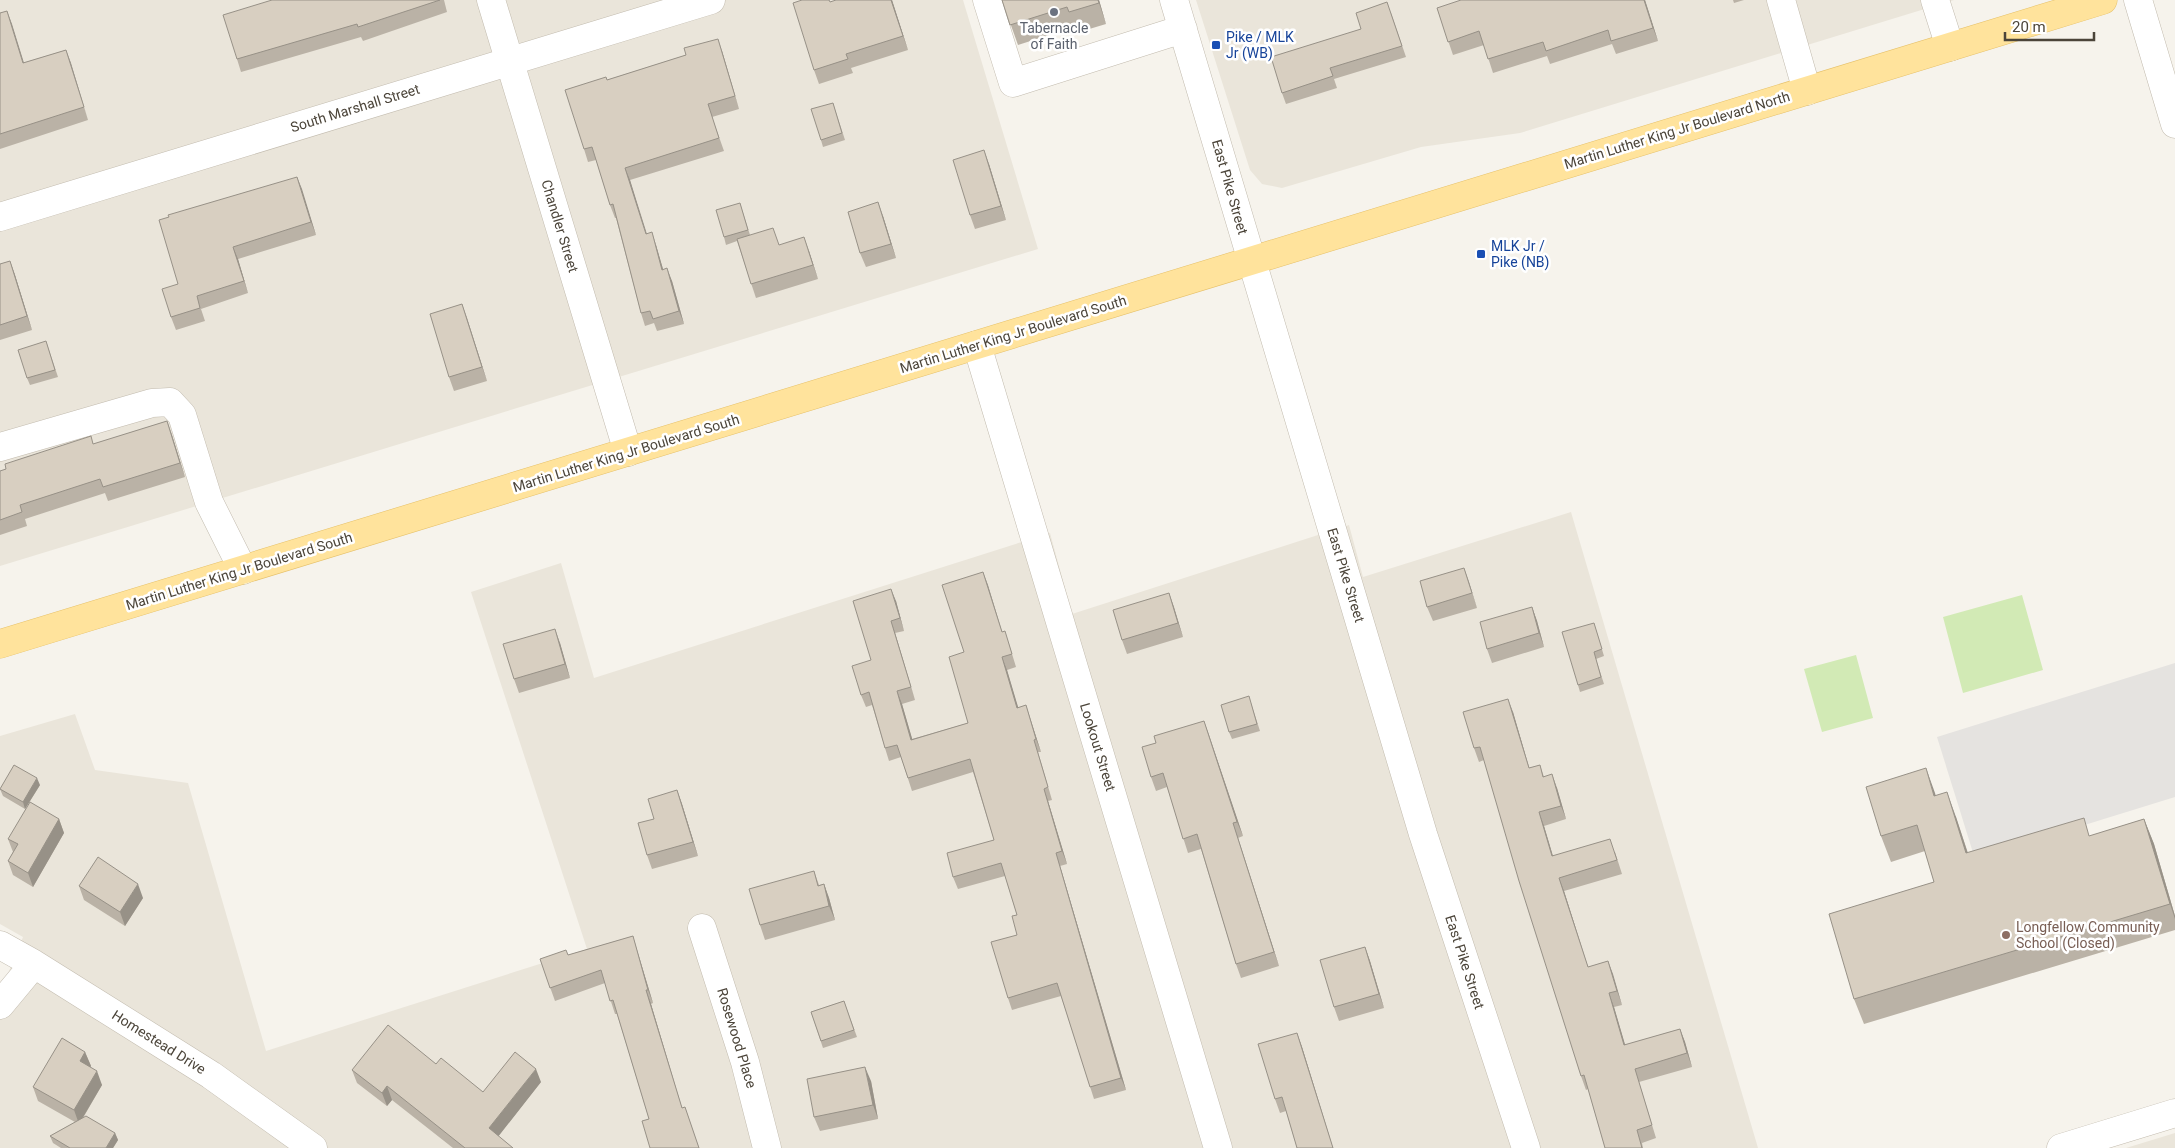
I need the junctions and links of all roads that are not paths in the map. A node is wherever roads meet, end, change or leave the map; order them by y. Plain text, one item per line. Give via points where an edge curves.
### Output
1 (491, 0) edge
2 (711, 0) edge
3 (987, 0) edge
4 (1174, 0) edge
5 (1781, 0) edge
6 (1936, 0) edge
7 (2103, 0) edge
8 (2138, 0) edge
9 (1183, 29) junction
10 (1950, 47) junction
11 (510, 61) junction
12 (1807, 91) junction
13 (2175, 124) edge
14 (0, 217) edge
15 (1252, 261) junction
16 (978, 345) junction
17 (0, 447) edge
18 (628, 452) junction
19 (243, 570) junction
20 (0, 644) edge
21 (702, 928) dead end
22 (0, 945) edge
23 (34, 964) junction
24 (0, 1005) edge
25 (2175, 1113) edge
26 (313, 1148) edge
27 (767, 1148) edge
28 (1218, 1148) edge
29 (1526, 1148) edge
30 (2061, 1148) edge

1 - 11 street, Chandler Street
2 - 11 street, South Marshall Street
3 - 9 street via 1013,83
4 - 9 street, East Pike Street
5 - 12 street
6 - 10 street
7 - 10 main road, Martin Luther King Jr Boulevard North
8 - 13 street
9 - 15 street, East Pike Street
10 - 12 main road, Martin Luther King Jr Boulevard North
11 - 14 street, South Marshall Street
11 - 18 street, Chandler Street
12 - 15 main road, Martin Luther King Jr Boulevard North
15 - 16 main road, Martin Luther King Jr Boulevard South
15 - 29 street, East Pike Street via 1423,834
16 - 18 main road, Martin Luther King Jr Boulevard South
16 - 28 street, Lookout Street
17 - 19 street via 152,403 170,402 182,415 209,502
18 - 19 main road, Martin Luther King Jr Boulevard South
19 - 20 main road, Martin Luther King Jr Boulevard South
21 - 27 street, Rosewood Place via 745,1062
22 - 23 street, Homestead Drive
23 - 24 street
23 - 26 street, Homestead Drive via 211,1075
25 - 30 street

